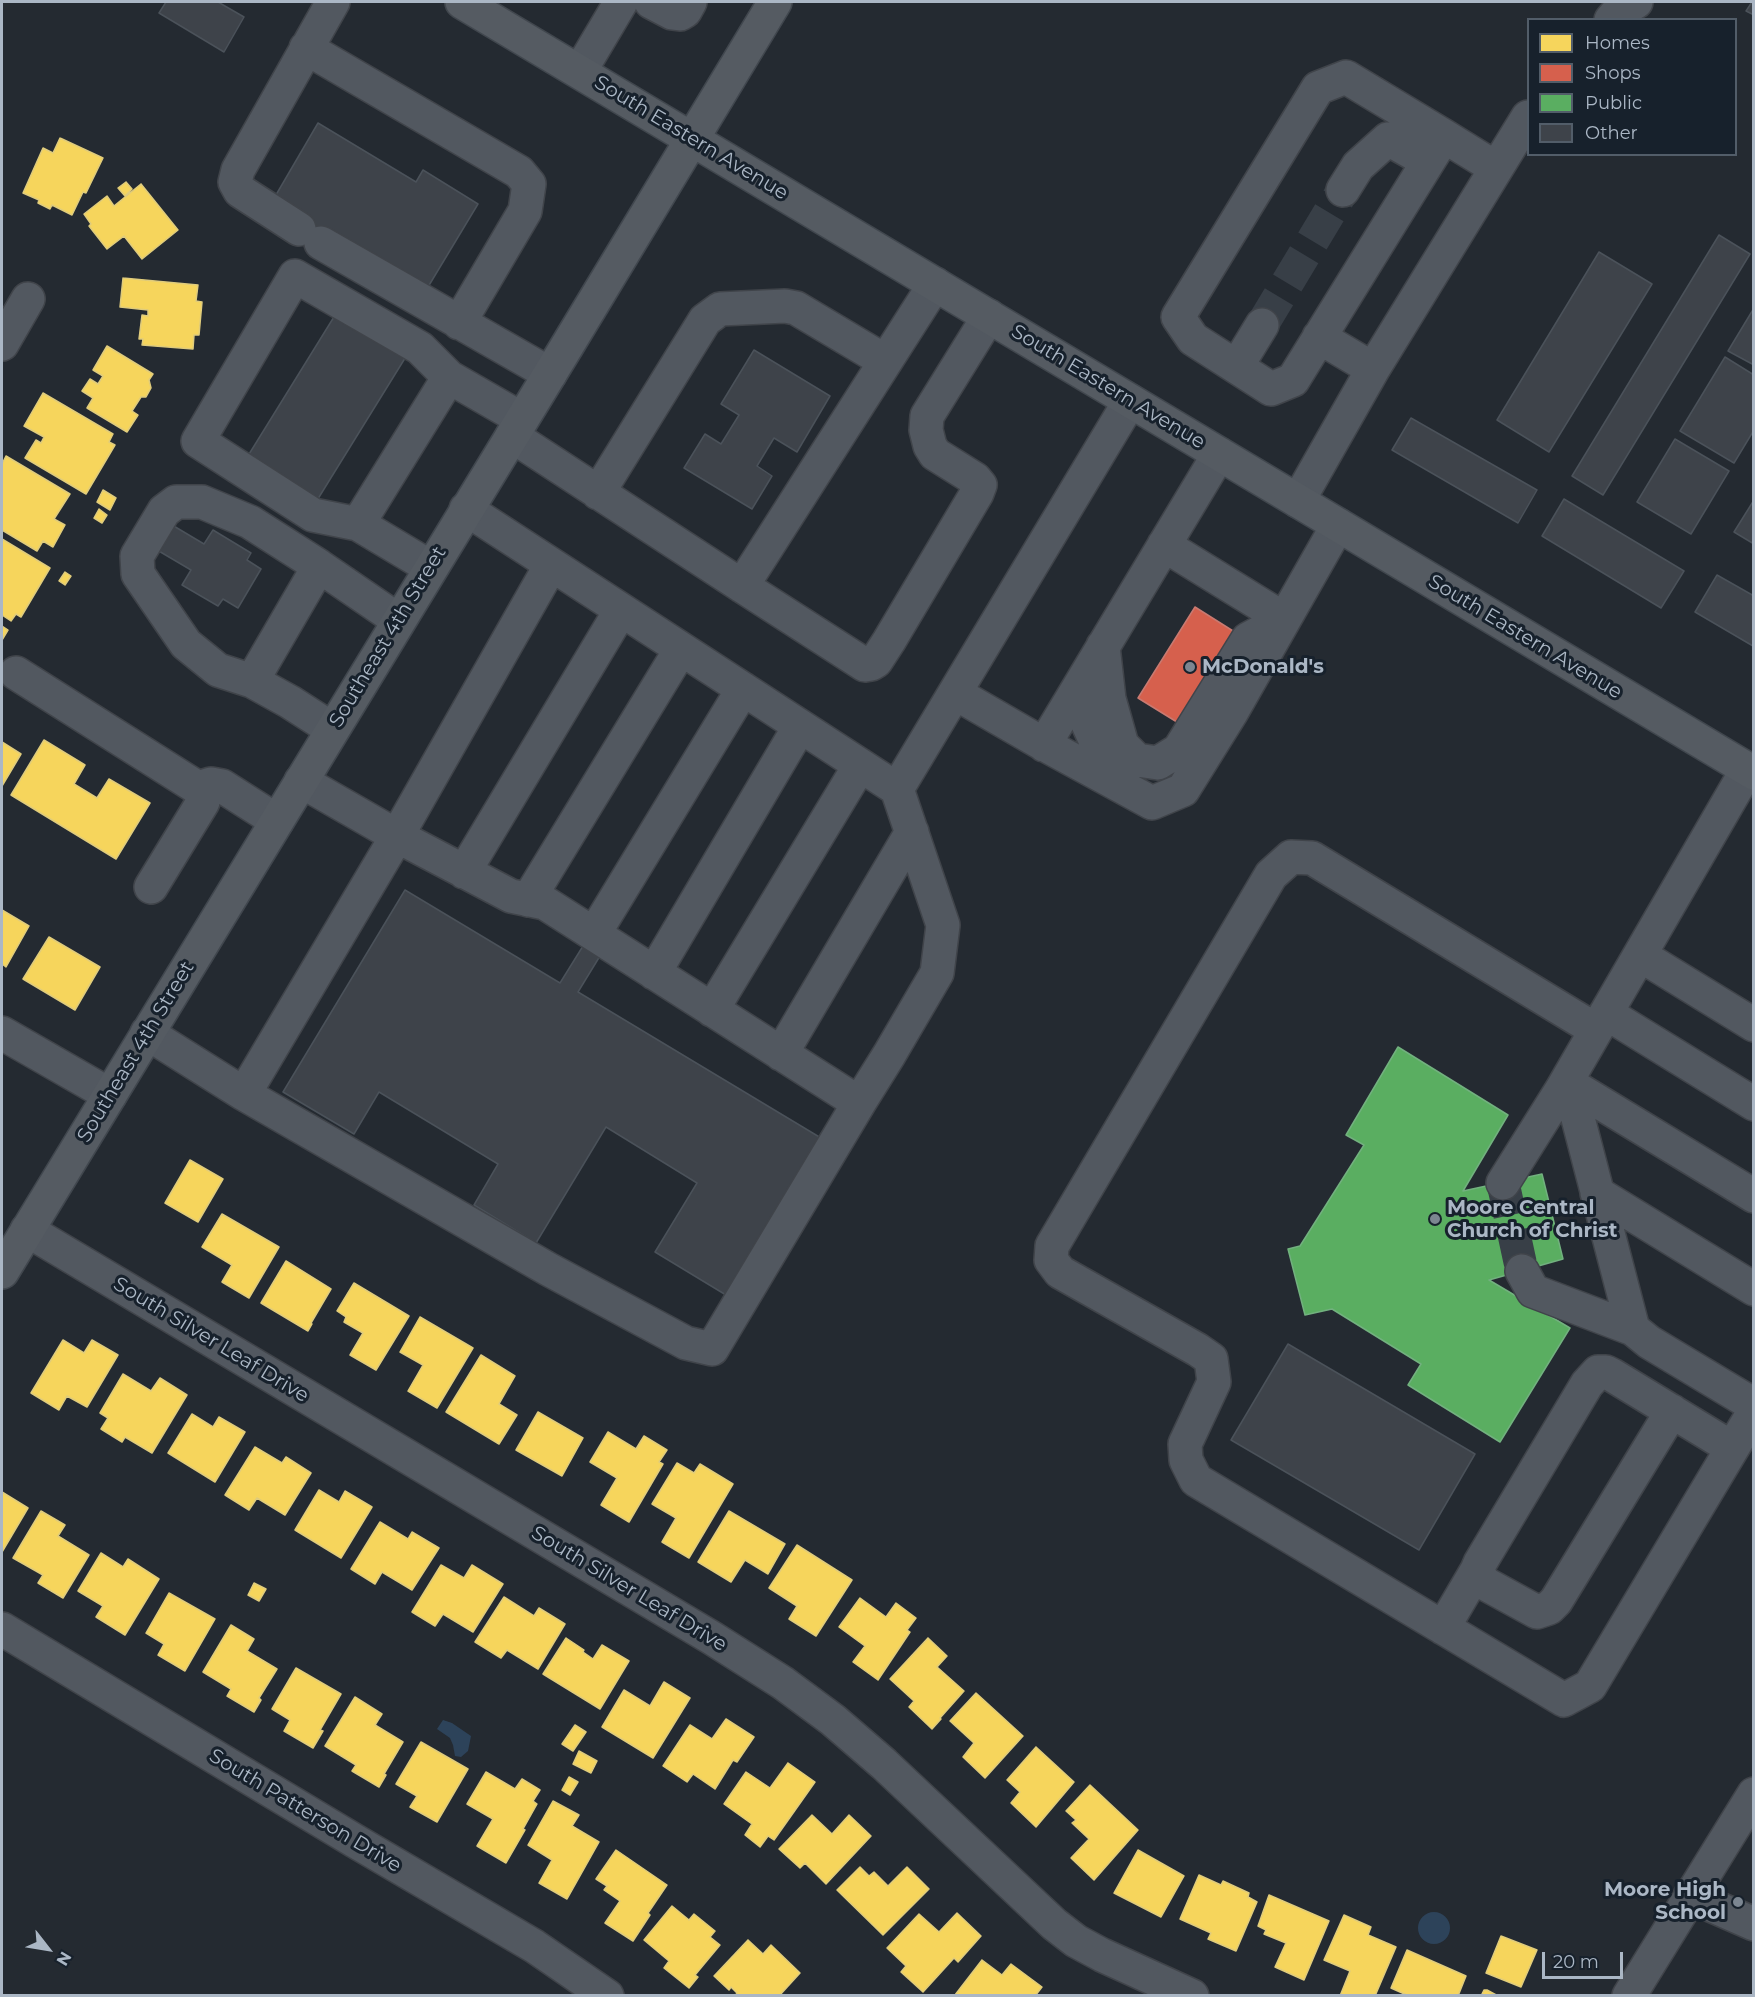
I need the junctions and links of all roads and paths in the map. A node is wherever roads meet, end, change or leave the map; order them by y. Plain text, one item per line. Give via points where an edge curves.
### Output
1 (333, 2) edge
2 (462, 2) edge
3 (621, 2) edge
4 (651, 2) edge
5 (690, 2) edge
6 (775, 2) edge
7 (1636, 2) edge
8 (1613, 18) edge
9 (306, 48) junction
10 (580, 71) junction
11 (1527, 119) edge
12 (692, 138) junction
13 (1436, 148) junction
14 (1496, 168) junction
15 (1343, 190) tunnel mouth
16 (935, 284) junction
17 (28, 299) dead end
18 (989, 316) junction
19 (459, 322) junction
20 (1262, 325) tunnel mouth
21 (1319, 337) junction
22 (2, 344) edge
23 (885, 361) junction
24 (1237, 366) junction
25 (1373, 369) junction
26 (550, 374) junction
27 (449, 377) junction
28 (1130, 401) junction
29 (517, 427) junction
30 (1220, 454) junction
31 (597, 493) junction
32 (1298, 501) junction
33 (466, 509) junction
34 (358, 524) junction
35 (1338, 525) junction
36 (1164, 545) junction
37 (551, 565) junction
38 (319, 566) junction
39 (430, 567) junction
40 (742, 586) junction
41 (621, 610) junction
42 (1284, 619) junction
43 (398, 620) junction
44 (1103, 646) junction
45 (681, 649) junction
46 (16, 673) dead end
47 (252, 681) junction
48 (743, 689) junction
49 (955, 693) junction
50 (800, 726) junction
51 (332, 729) junction
52 (1044, 745) junction
53 (860, 765) junction
54 (1750, 772) edge
55 (301, 781) junction
56 (198, 788) junction
57 (897, 789) junction
58 (277, 821) junction
59 (912, 832) junction
60 (397, 836) junction
61 (465, 872) junction
62 (151, 887) dead end
63 (528, 900) junction
64 (594, 934) junction
65 (1640, 955) junction
66 (654, 973) junction
67 (712, 1010) junction
68 (1601, 1021) junction
69 (1754, 1025) edge
70 (2, 1033) edge
71 (147, 1033) junction
72 (781, 1054) junction
73 (1564, 1085) junction
74 (244, 1094) junction
75 (110, 1095) junction
76 (859, 1103) junction
77 (1754, 1104) edge
78 (1503, 1183) tunnel mouth
79 (1597, 1193) junction
80 (1754, 1196) edge
81 (27, 1230) junction
82 (1521, 1271) tunnel mouth
83 (2, 1272) edge
84 (1754, 1289) edge
85 (1633, 1329) junction
86 (1754, 1405) edge
87 (1672, 1412) junction
88 (1754, 1412) edge
89 (1732, 1448) junction
90 (1476, 1570) junction
91 (1443, 1628) junction
92 (2, 1629) edge
93 (1754, 1794) edge
94 (1690, 1896) junction
95 (1754, 1924) edge
96 (607, 1995) edge
97 (1192, 1995) edge
98 (1629, 1995) edge

1 - 9 street
2 - 10 main road, South Eastern Avenue
3 - 10 street
4 - 5 street via 680,14
6 - 12 main road, Southeast 4th Street
7 - 8 street
9 - 19 street via 238,170 235,182 240,191
9 - 19 street via 519,172 529,184 525,211
10 - 12 main road, South Eastern Avenue
11 - 14 street
12 - 16 main road, South Eastern Avenue
12 - 26 main road, Southeast 4th Street
13 - 14 street
13 - 15 street via 1388,139 1358,166
13 - 21 street
13 - 24 street via 1346,77 1318,88 1178,317 1193,339
14 - 25 street
16 - 18 main road, South Eastern Avenue
16 - 23 street
17 - 22 street
18 - 28 main road, South Eastern Avenue
18 - 40 street via 927,416 926,430 935,454 980,485 876,661 865,664
19 - 26 street
20 - 24 street
21 - 24 street via 1293,380 1271,389
21 - 25 street
23 - 31 street via 796,308 720,309 705,320
23 - 40 street
25 - 32 street
26 - 29 main road, Southeast 4th Street
27 - 29 street
27 - 34 street
27 - 34 street via 420,348 295,276 198,441 313,515
28 - 30 main road, South Eastern Avenue
28 - 49 street
29 - 31 street
29 - 33 main road, Southeast 4th Street
30 - 32 main road, South Eastern Avenue
30 - 36 street
31 - 40 street
32 - 35 main road, South Eastern Avenue
33 - 37 street
33 - 39 main road, Southeast 4th Street
34 - 39 street
35 - 42 street
35 - 54 main road, South Eastern Avenue
36 - 42 street
36 - 44 street
37 - 41 street
37 - 60 street
38 - 43 street
38 - 47 street
38 - 47 street via 250,522 202,502 176,502 164,511 137,556 138,574 186,644 218,670
39 - 43 main road, Southeast 4th Street
41 - 45 street
41 - 61 street
42 - 44 street via 1248,639 1179,750 1158,763 1115,756 1097,744 1088,724 1088,699
42 - 52 street via 1184,790 1152,803
43 - 51 main road, Southeast 4th Street
44 - 52 street
45 - 48 street
45 - 63 street
46 - 56 street
47 - 51 street
48 - 50 street
48 - 64 street
49 - 52 street
49 - 57 street
50 - 53 street
50 - 66 street
51 - 55 main road, Southeast 4th Street
53 - 57 street
53 - 67 street
54 - 65 street
55 - 58 main road, Southeast 4th Street
55 - 60 street
56 - 58 street via 222,786
56 - 62 street via 203,802
57 - 59 street
58 - 71 main road, Southeast 4th Street
59 - 72 street
59 - 76 street via 944,925 937,973
60 - 61 street
60 - 74 street
61 - 63 street via 511,896
63 - 64 street via 545,903
64 - 66 street
65 - 68 street
65 - 69 street
66 - 67 street
67 - 72 street
68 - 73 street
68 - 77 street
68 - 91 street via 1312,858 1291,857 1271,875 1052,1246 1051,1260 1059,1272 1211,1359 1214,1382 1185,1444 1186,1460 1196,1480
70 - 75 street
71 - 74 street
71 - 75 main road, Southeast 4th Street
72 - 76 street
73 - 78 street
73 - 79 street via 1574,1103
73 - 80 street
74 - 76 street via 548,1269 686,1343 712,1349
75 - 81 main road, Southeast 4th Street
79 - 84 street
79 - 85 street
81 - 83 main road, Southeast 4th Street
81 - 97 street, South Silver Leaf Drive via 783,1683 884,1764 1061,1930 1102,1955
82 - 85 street via 1533,1291
85 - 86 street
87 - 89 street
87 - 90 street via 1612,1375 1598,1372 1587,1384
87 - 90 street via 1549,1608 1537,1612 1530,1609 1484,1583
88 - 89 street
89 - 91 street via 1590,1686 1564,1700
90 - 91 street
92 - 96 street, South Patterson Drive via 534,1946
93 - 94 street
94 - 95 street
94 - 98 street

